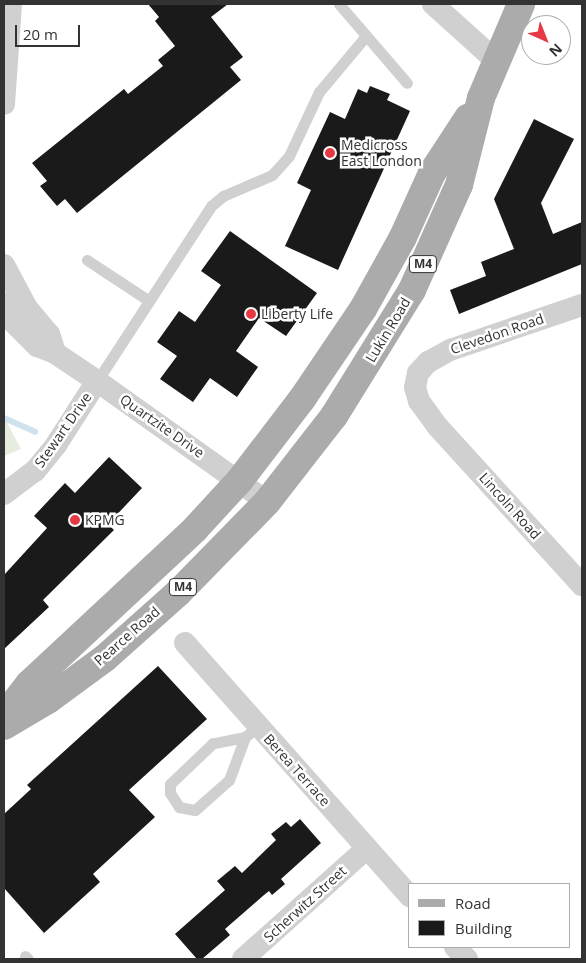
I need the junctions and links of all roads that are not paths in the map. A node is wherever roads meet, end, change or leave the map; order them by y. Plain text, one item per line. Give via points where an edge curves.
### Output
1 (11, 4) edge
2 (339, 4) edge
3 (433, 4) edge
4 (521, 4) edge
5 (366, 36) junction
6 (496, 61) junction
7 (407, 83) dead end
8 (481, 98) junction
9 (4, 104) edge
10 (88, 260) dead end
11 (4, 265) edge
12 (148, 300) junction
13 (4, 303) edge
14 (582, 305) edge
15 (55, 353) junction
16 (97, 381) junction
17 (334, 416) joint
18 (438, 427) joint
19 (240, 480) junction
20 (4, 494) edge
21 (267, 502) junction
22 (582, 585) edge
23 (185, 643) dead end
24 (4, 716) edge
25 (4, 726) edge
26 (251, 731) junction
27 (367, 848) junction
28 (408, 894) edge
29 (456, 948) edge
30 (243, 959) edge
31 (467, 959) edge

1 - 9 street
2 - 5 lane
3 - 6 street
4 - 6 main road, Lukin Road / M4
5 - 7 lane
5 - 12 lane via 319,92 289,156 272,175 223,196 211,206
6 - 8 main road, Lukin Road / M4
8 - 17 main road, Lukin Road / M4 via 459,185 412,290
8 - 19 main road, Lukin Road / M4 via 432,173 403,237 363,309 302,399
10 - 12 lane
11 - 15 street via 23,302 48,334
12 - 16 lane
13 - 15 street, Quartzite Drive via 24,334 37,346
14 - 18 street, Clevedon Road via 450,350 428,362 418,373 415,387 420,401
15 - 16 street, Quartzite Drive
16 - 19 street, Quartzite Drive
16 - 20 street, Stewart Drive via 56,445 35,471
17 - 21 main road, Pearce Road / M4
18 - 22 street, Lincoln Road
19 - 21 street, Quartzite Drive
19 - 24 main road, M4 via 195,529 29,684
21 - 25 main road, Pearce Road / M4 via 178,593 105,658 48,700
23 - 26 street, Berea Terrace
26 - 26 lane via 229,780 195,810 179,806 170,793 170,784 213,743
26 - 27 street, Berea Terrace
27 - 28 street, Berea Terrace
27 - 30 street, Scherwitz Street
29 - 31 street

